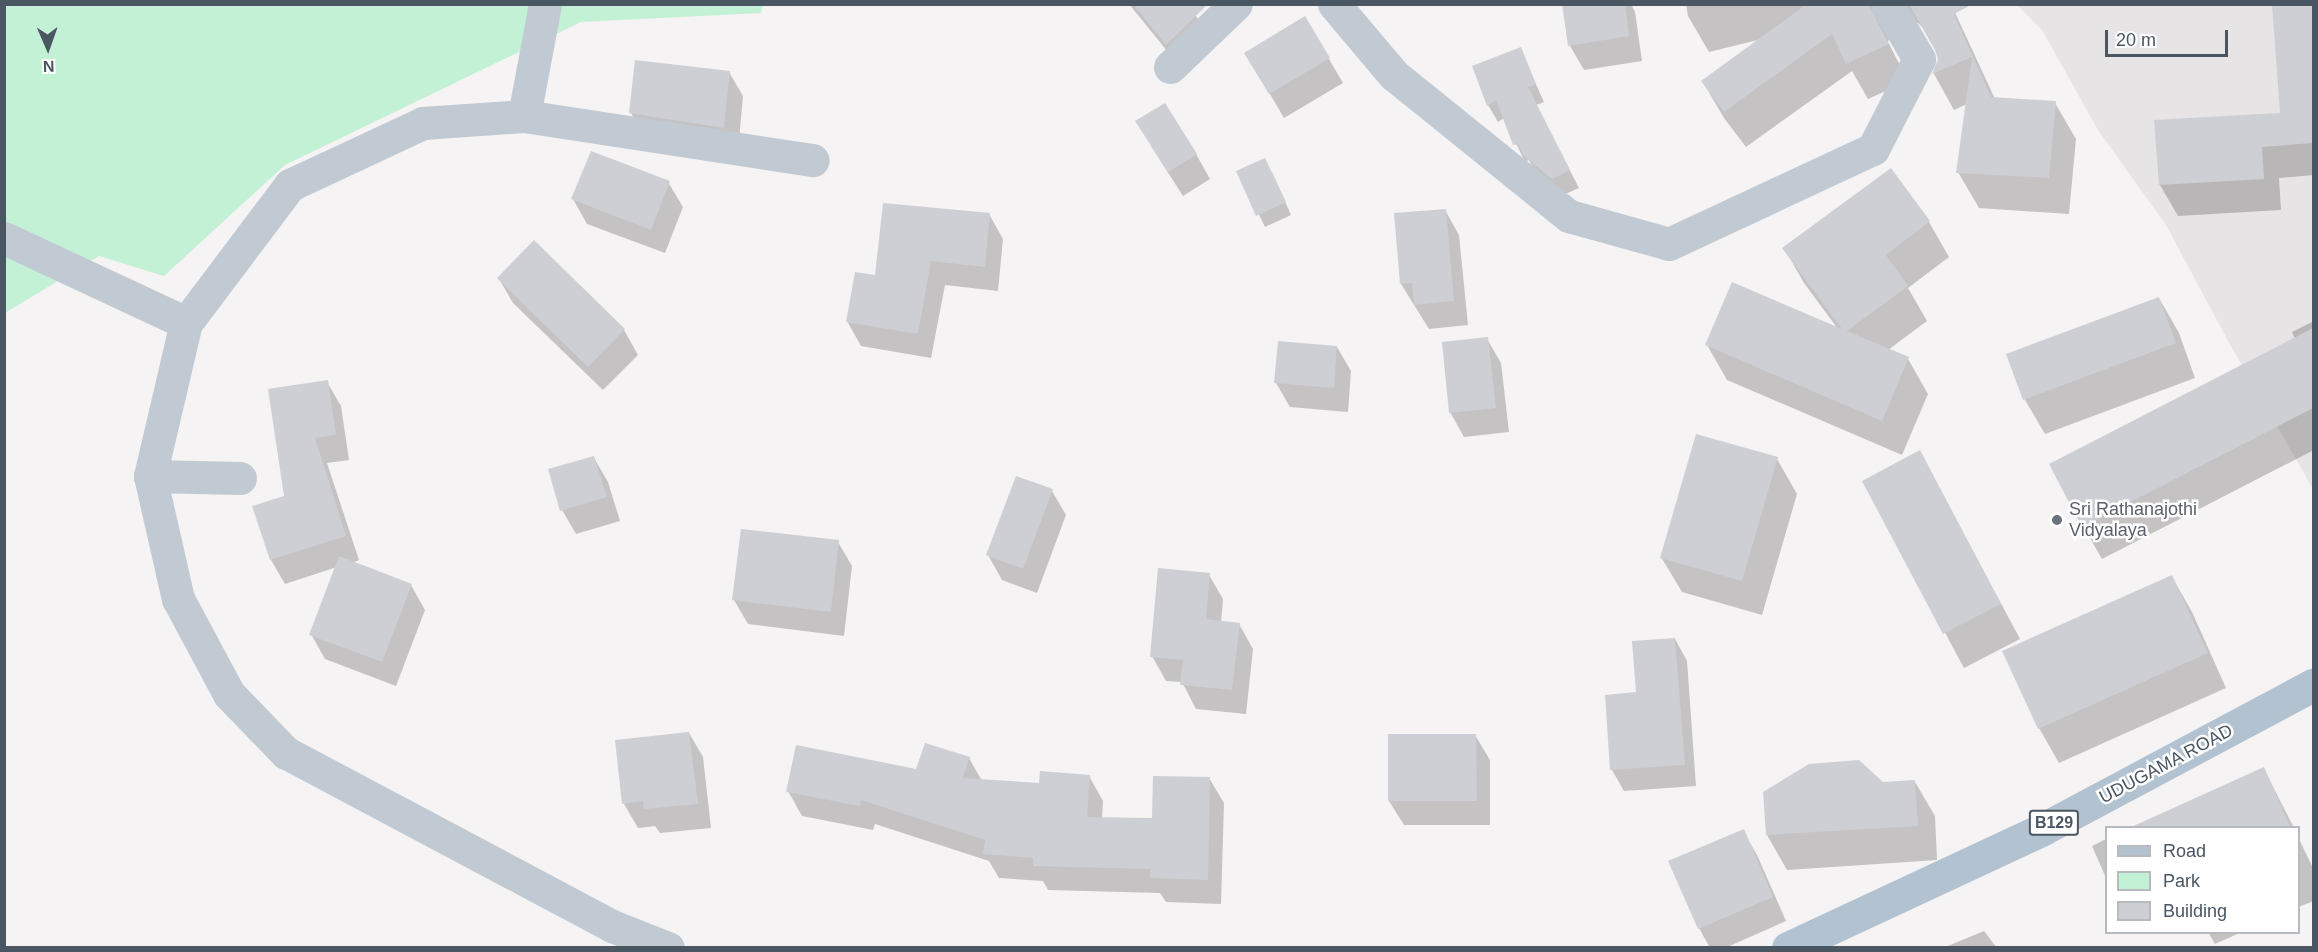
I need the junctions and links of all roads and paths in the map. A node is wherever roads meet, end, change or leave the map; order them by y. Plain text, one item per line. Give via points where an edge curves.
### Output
1 (545, 4) edge
2 (1236, 4) edge
3 (1334, 4) edge
4 (1887, 4) edge
5 (1170, 67) dead end
6 (524, 116) junction
7 (813, 160) dead end
8 (4, 238) edge
9 (186, 323) junction
10 (150, 476) junction
11 (240, 478) dead end
12 (2313, 684) edge
13 (668, 948) edge
14 (1788, 948) edge

1 - 6 street
2 - 5 street
3 - 4 street via 1394,75 1569,216 1669,244 1873,149 1919,59
6 - 7 street
6 - 9 street via 423,123 290,185
8 - 9 street
9 - 10 street
10 - 11 street
10 - 13 street via 178,598 229,694 286,753 612,926
12 - 14 main road, UDUGAMA ROAD / B129 via 2043,829

